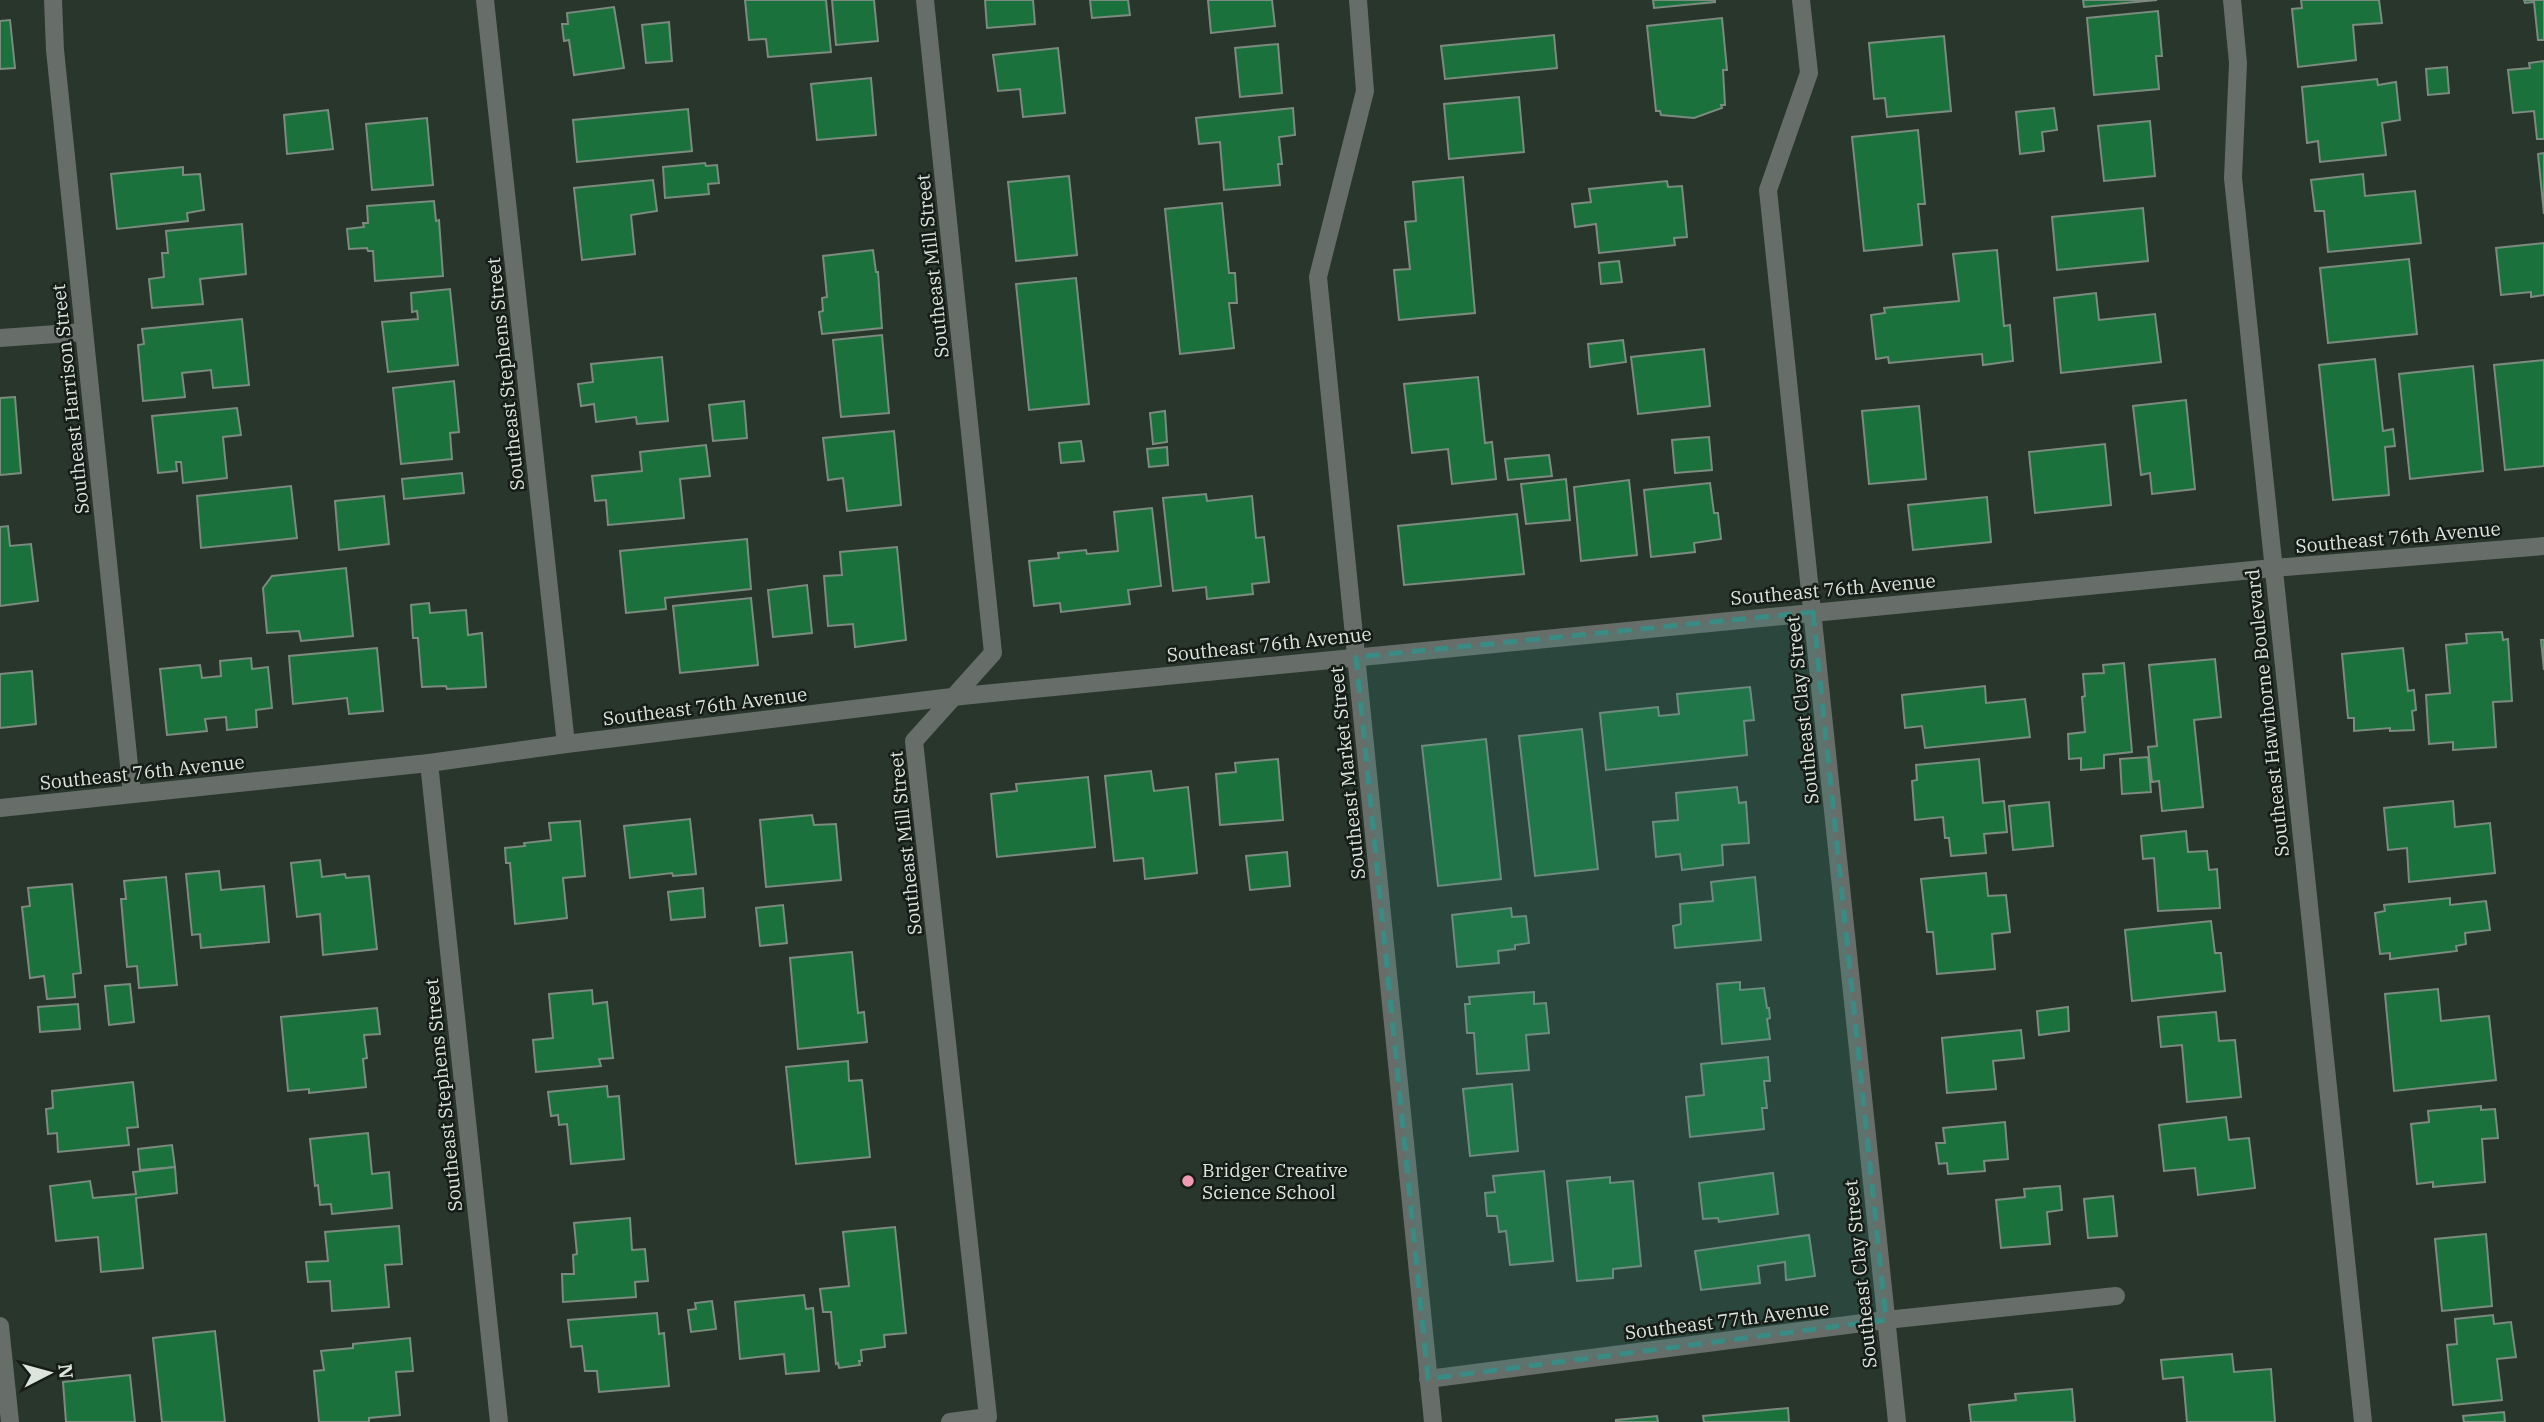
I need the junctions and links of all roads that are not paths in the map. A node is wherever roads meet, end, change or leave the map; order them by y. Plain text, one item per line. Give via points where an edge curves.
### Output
1 (53, 0) edge
2 (485, 0) edge
3 (925, 0) edge
4 (1358, 0) edge
5 (1801, 0) edge
6 (2232, 0) edge
7 (84, 332) junction
8 (0, 338) edge
9 (2544, 546) edge
10 (2273, 568) junction
11 (1813, 612) junction
12 (1356, 657) junction
13 (952, 697) junction
14 (566, 744) junction
15 (429, 764) junction
16 (132, 794) junction
17 (0, 808) edge
18 (2116, 1296) dead end
19 (1886, 1320) junction
20 (0, 1326) edge
21 (1428, 1379) junction
22 (10, 1422) edge
23 (499, 1422) edge
24 (950, 1422) edge
25 (1433, 1422) edge
26 (1897, 1422) edge
27 (2363, 1422) edge

1 - 7 street, Southeast Harrison Street
2 - 14 street, Southeast Stephens Street
3 - 13 street, Southeast Mill Street via 993,653
4 - 12 street, Southeast Market Street via 1365,91 1318,276
5 - 11 street, Southeast Clay Street via 1808,73 1768,190
6 - 10 street, Southeast Hawthorne Boulevard via 2238,63 2233,178
7 - 8 street
7 - 16 street, Southeast Harrison Street
9 - 10 street, Southeast 76th Avenue
10 - 11 street, Southeast 76th Avenue
10 - 27 street, Southeast Hawthorne Boulevard
11 - 12 street, Southeast 76th Avenue
11 - 19 street, Southeast Clay Street
12 - 13 street, Southeast 76th Avenue
12 - 21 street, Southeast Market Street
13 - 14 street, Southeast 76th Avenue
13 - 24 street, Southeast Mill Street via 914,741 988,1418
14 - 15 street, Southeast 76th Avenue
15 - 16 street, Southeast 76th Avenue
15 - 23 street, Southeast Stephens Street
16 - 17 street, Southeast 76th Avenue
18 - 19 street, Southeast 77th Avenue
19 - 21 street, Southeast 77th Avenue
19 - 26 street, Southeast Clay Street
20 - 22 street
21 - 25 street, Southeast Market Street

